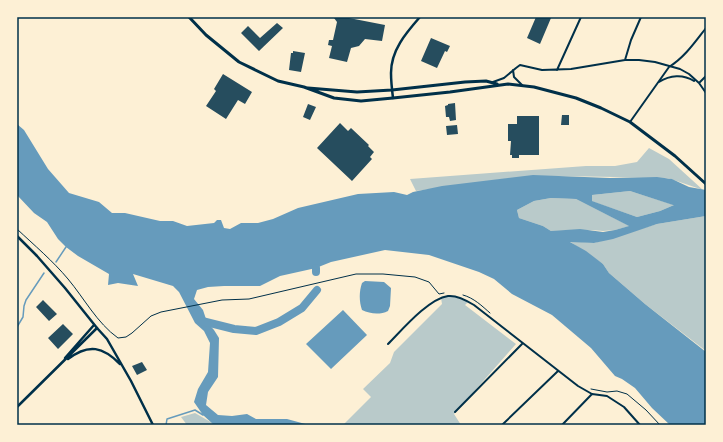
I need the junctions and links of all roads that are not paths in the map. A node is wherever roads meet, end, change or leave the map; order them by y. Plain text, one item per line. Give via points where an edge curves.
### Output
1 (189, 17) edge
2 (420, 17) edge
3 (581, 17) edge
4 (641, 17) edge
5 (706, 28) edge
6 (625, 60) junction
7 (669, 66) junction
8 (513, 70) junction
9 (557, 70) junction
10 (706, 76) edge
11 (492, 82) junction
12 (699, 83) junction
13 (500, 84) junction
14 (522, 85) junction
15 (656, 85) junction
16 (304, 87) junction
17 (392, 90) junction
18 (706, 93) edge
19 (393, 98) junction
20 (630, 122) junction
21 (706, 184) edge
22 (17, 236) edge
23 (94, 325) junction
24 (97, 328) junction
25 (388, 344) dead end
26 (522, 344) junction
27 (59, 367) junction
28 (123, 368) junction
29 (558, 371) junction
30 (592, 394) junction
31 (17, 407) edge
32 (455, 412) dead end
33 (637, 421) junction
34 (153, 425) edge
35 (502, 425) edge
36 (562, 425) edge
37 (633, 425) edge
38 (640, 425) edge

1 - 16 main road via 206,36 239,62 278,81
2 - 17 main road via 396,49 391,73
3 - 9 street
4 - 6 street
5 - 7 street via 691,48
6 - 7 street
6 - 9 street via 571,70
7 - 12 street via 689,74
7 - 15 street
8 - 9 street via 520,65 542,70
8 - 11 street via 504,78
8 - 14 street via 514,77
10 - 12 street
11 - 13 main road
11 - 17 main road via 465,82
12 - 15 street via 677,76 667,78
12 - 18 street
13 - 14 main road
13 - 19 main road via 463,91
14 - 20 main road via 576,98
15 - 20 street
16 - 17 main road via 357,92
16 - 19 main road via 334,98 361,101
17 - 19 main road
20 - 21 main road via 675,156
22 - 23 main road via 65,288
23 - 24 main road
23 - 27 main road
24 - 27 main road
24 - 28 main road
25 - 26 street via 431,303 448,296 464,299 474,305
26 - 29 street
26 - 32 street
27 - 28 main road via 70,357 92,348 106,352
27 - 31 main road
28 - 34 main road
29 - 30 street
29 - 35 street
30 - 33 street via 607,396 624,407
30 - 36 street
33 - 37 street
33 - 38 street

